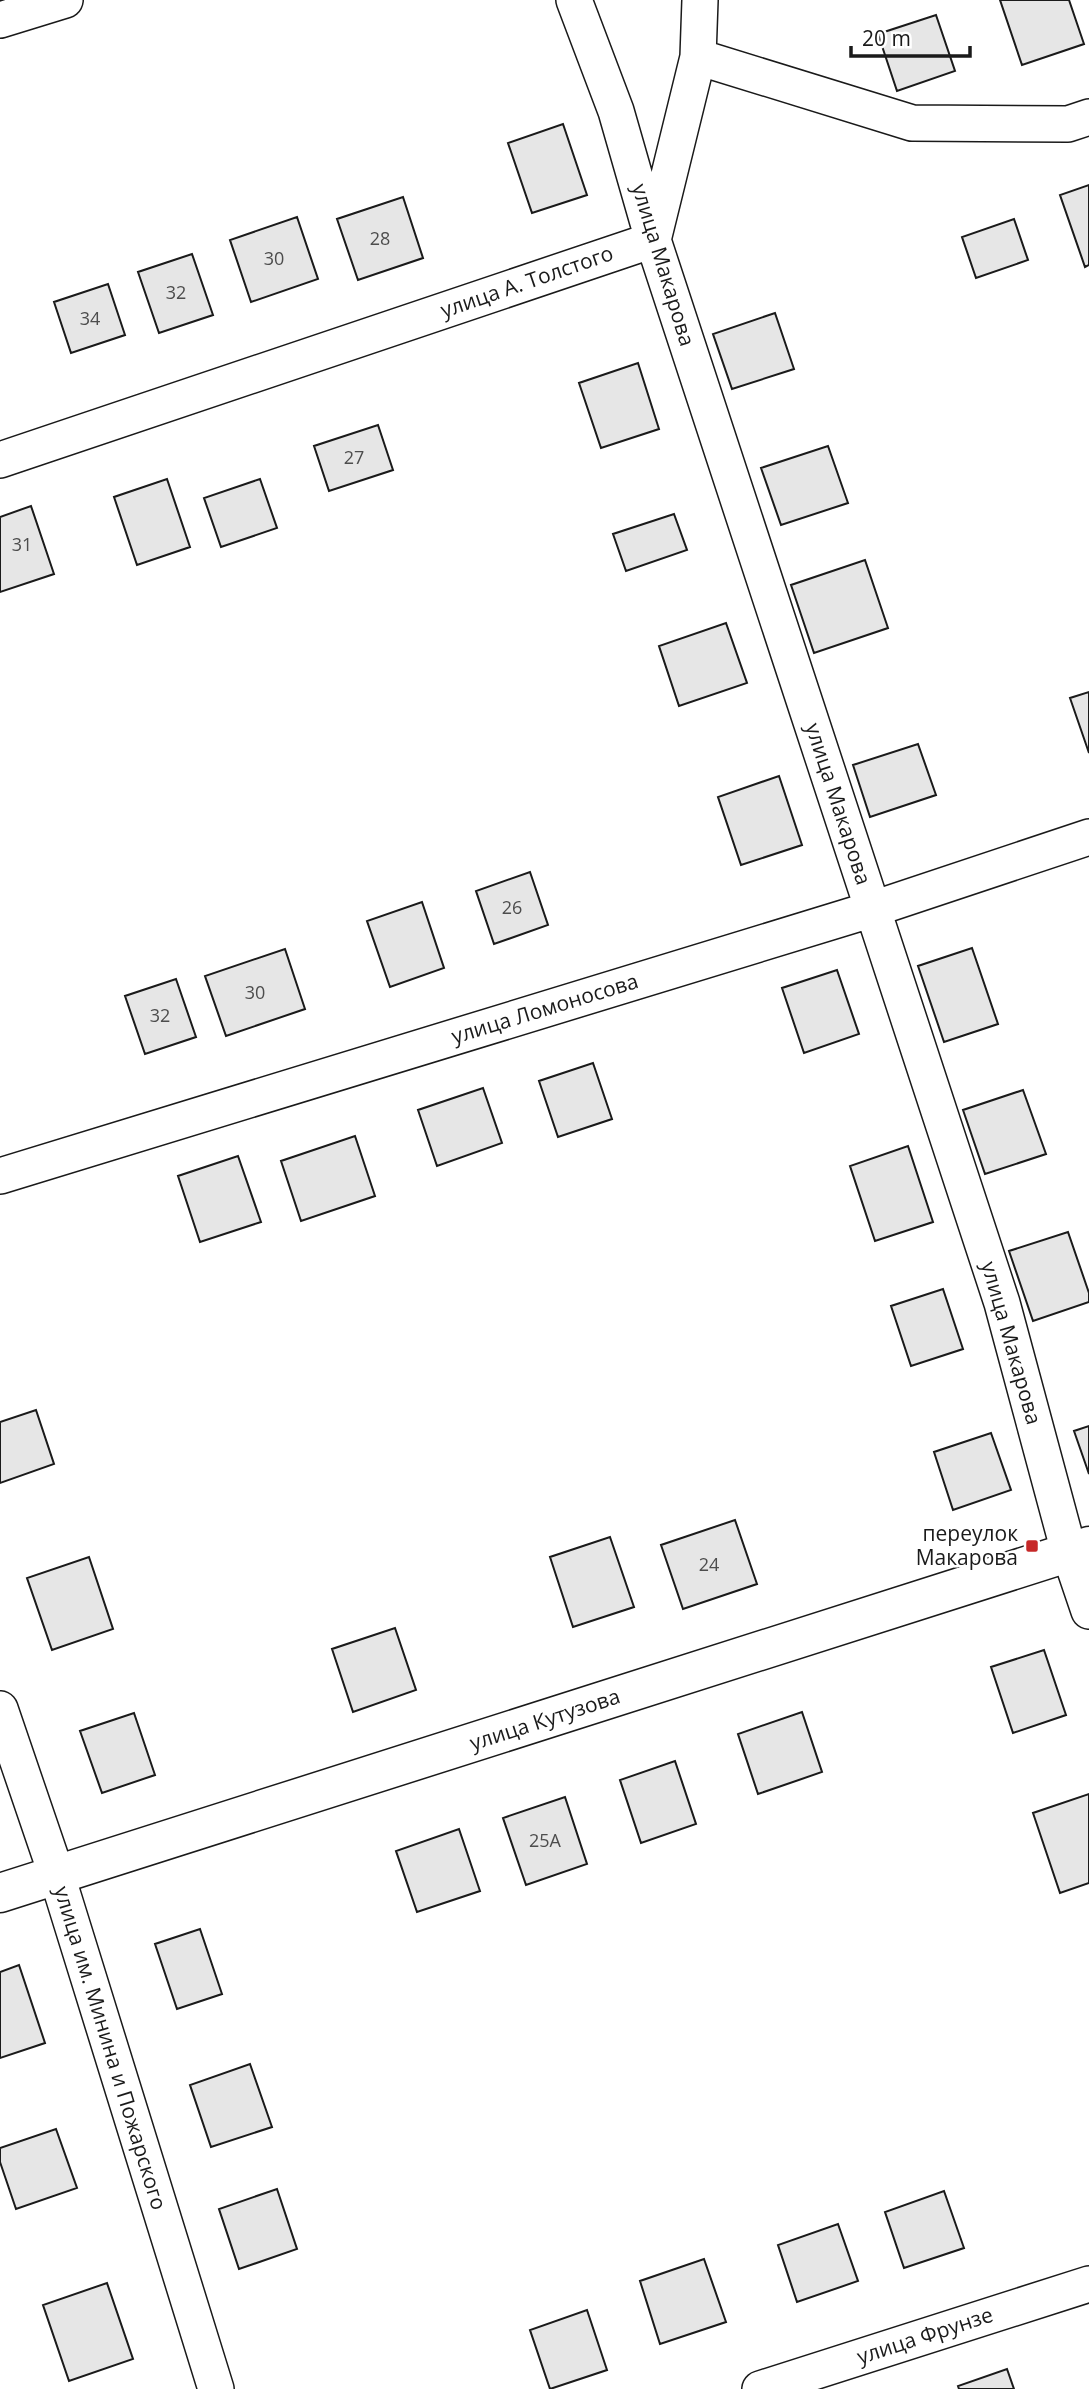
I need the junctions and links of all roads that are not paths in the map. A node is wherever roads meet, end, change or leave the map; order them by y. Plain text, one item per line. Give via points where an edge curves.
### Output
1 (65, 0) edge
2 (574, 0) edge
3 (700, 0) edge
4 (0, 20) edge
5 (698, 57) junction
6 (1089, 117) edge
7 (653, 240) junction
8 (0, 460) edge
9 (1089, 837) edge
10 (873, 909) junction
11 (0, 1176) edge
12 (1079, 1549) edge
13 (1089, 1611) edge
14 (0, 1709) edge
15 (57, 1876) junction
16 (0, 1893) edge
17 (1089, 2284) edge
18 (216, 2389) edge
19 (760, 2389) edge

1 - 4 street
2 - 7 street, улица Макарова via 616,111
3 - 5 street
5 - 6 street via 912,122 1068,124
5 - 7 street
7 - 8 street, улица А. Толстого
7 - 10 street, улица Макарова
9 - 10 street, улица Ломоносова
10 - 11 street, улица Ломоносова
10 - 12 street, улица Макарова
12 - 13 street, улица Макарова
12 - 15 street, улица Кутузова
14 - 15 street, улица им. Минина и Пожарского
15 - 16 street, улица Кутузова
15 - 18 street, улица им. Минина и Пожарского
17 - 19 street, улица Фрунзе

